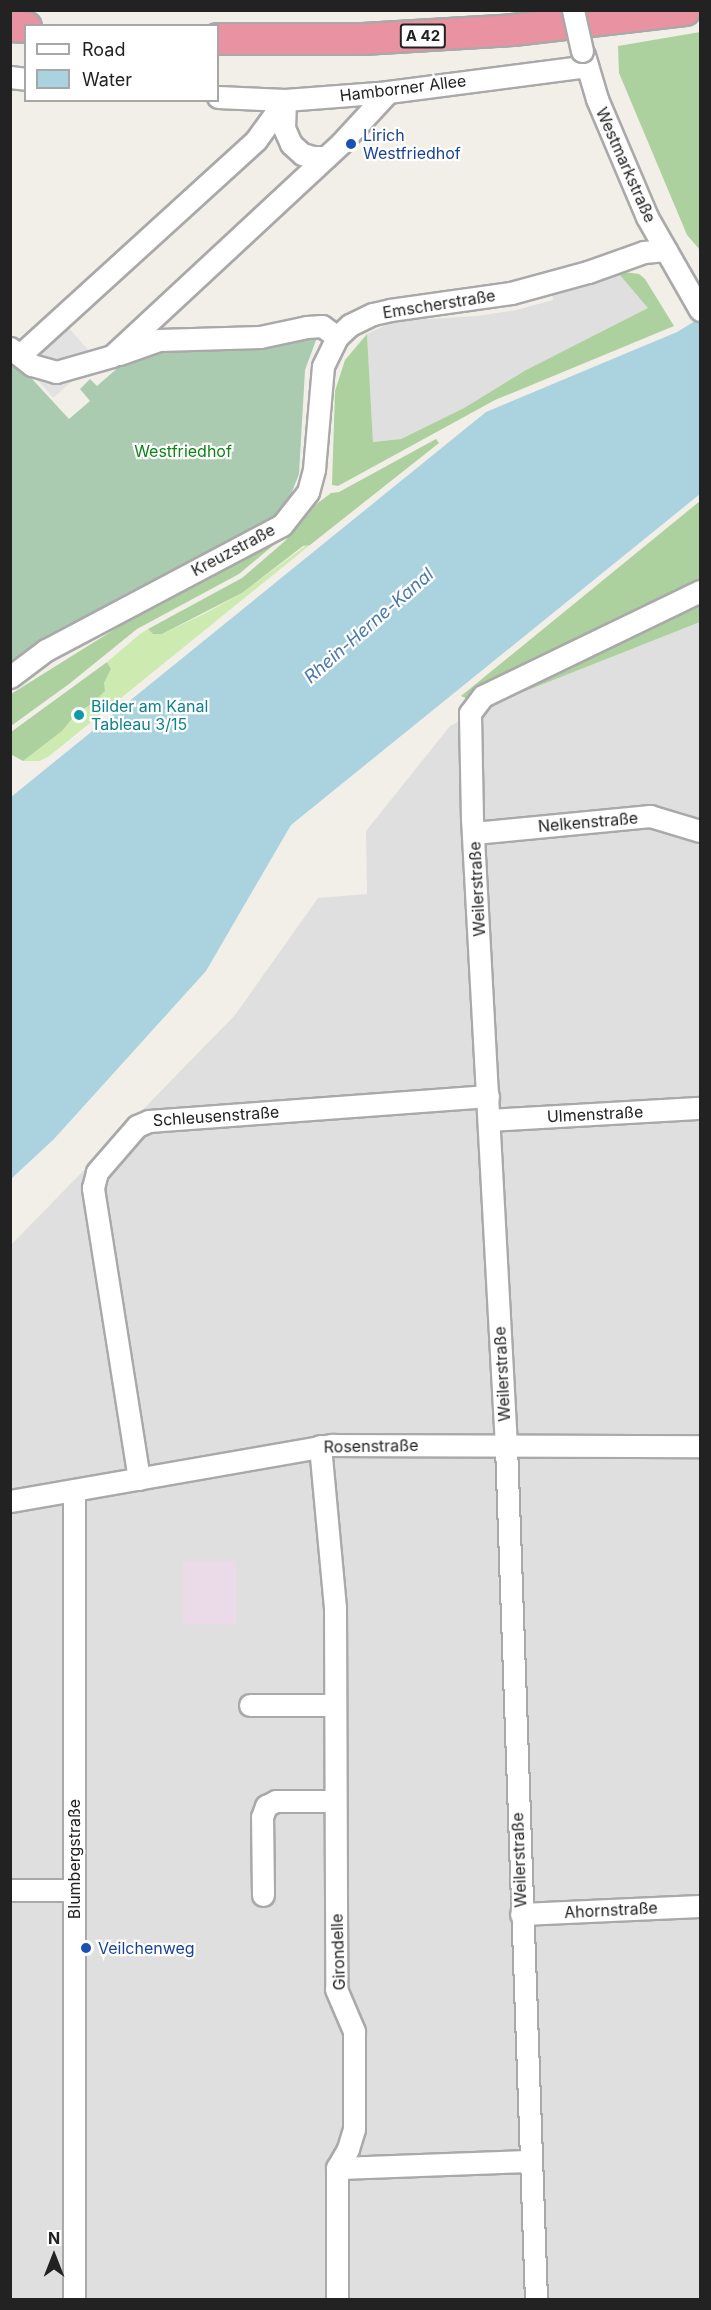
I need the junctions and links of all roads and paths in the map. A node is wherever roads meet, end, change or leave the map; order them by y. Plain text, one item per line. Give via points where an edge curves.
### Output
1 (573, 10) edge
2 (685, 10) edge
3 (219, 39) edge
4 (585, 58) junction
5 (388, 92) junction
6 (219, 97) edge
7 (285, 100) junction
8 (326, 157) junction
9 (666, 250) junction
10 (700, 309) edge
11 (337, 337) junction
12 (15, 351) edge
13 (109, 357) junction
14 (700, 591) edge
15 (10, 677) edge
16 (700, 831) edge
17 (474, 833) junction
18 (488, 1096) junction
19 (700, 1108) edge
20 (490, 1120) junction
21 (320, 1446) junction
22 (506, 1446) junction
23 (700, 1446) edge
24 (139, 1479) junction
25 (74, 1491) junction
26 (10, 1501) edge
27 (250, 1705) dead end
28 (335, 1705) junction
29 (335, 1801) junction
30 (10, 1890) edge
31 (74, 1890) junction
32 (263, 1895) dead end
33 (700, 1906) edge
34 (521, 1914) junction
35 (530, 2161) junction
36 (337, 2168) junction
37 (74, 2300) edge
38 (337, 2300) edge
39 (536, 2300) edge

1 - 4 street, Westmarkstraße, bridge
2 - 3 highway, A 42 via 513,30 363,39
4 - 5 street, Hamborner Allee
4 - 9 street, Westmarkstraße via 617,148
5 - 7 street, Hamborner Allee
5 - 8 street
6 - 7 street, Hamborner Allee
7 - 8 street via 284,128 291,144 302,154
7 - 12 street via 256,140
8 - 13 street
9 - 10 street, Westmarkstraße
9 - 11 street, Emscherstraße via 644,252 511,293 373,314 350,325
11 - 13 street via 322,327 307,327 260,337 159,340
11 - 15 street, Kreuzstraße via 322,375 314,469 308,492 282,525 46,650
12 - 13 street via 32,365 56,372
14 - 17 street, Weilerstraße via 477,700 470,720
16 - 17 street, Nelkenstraße via 650,816
17 - 18 street, Weilerstraße
18 - 20 street, Weilerstraße
18 - 24 street, Schleusenstraße via 149,1121 137,1126 97,1172 93,1188
19 - 20 street, Ulmenstraße
20 - 22 street, Weilerstraße
21 - 22 street, Rosenstraße
21 - 24 street, Rosenstraße
21 - 28 street, Girondelle via 335,1608
22 - 23 street, Rosenstraße
22 - 34 street, Weilerstraße
24 - 25 street, Rosenstraße
25 - 26 street, Rosenstraße
25 - 31 street, Blumbergstraße
27 - 28 street
28 - 29 street, Girondelle
29 - 32 street via 276,1801 266,1806 262,1817
29 - 36 street, Girondelle via 336,1989 354,2031 354,2129
30 - 31 street
31 - 37 street, Blumbergstraße
33 - 34 street, Ahornstraße
34 - 35 street, Weilerstraße
35 - 36 street
35 - 39 street, Weilerstraße
36 - 38 street, Girondelle

